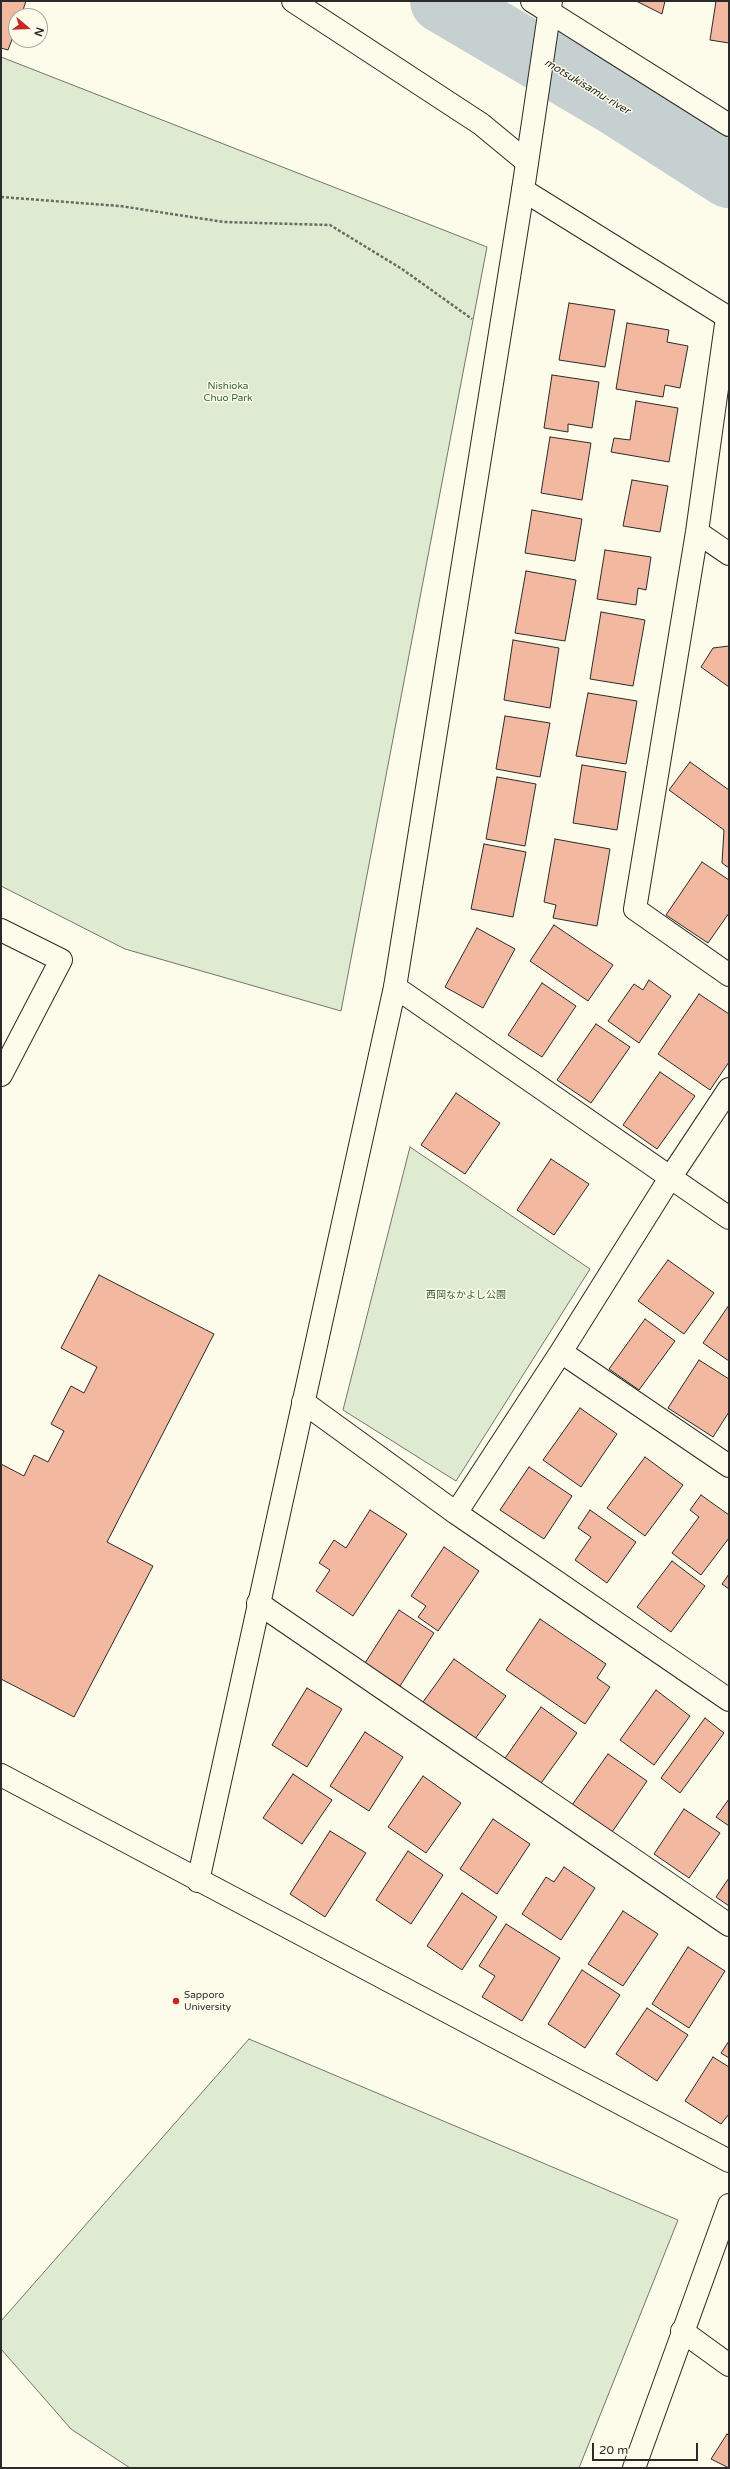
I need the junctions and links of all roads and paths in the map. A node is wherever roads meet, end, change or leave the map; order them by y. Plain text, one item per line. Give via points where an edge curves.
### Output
1 (293, 1) edge
2 (544, 5) edge
3 (729, 125) edge
4 (527, 162) junction
5 (523, 190) junction
6 (1, 198) edge
7 (728, 317) edge
8 (498, 338) junction
9 (697, 532) junction
10 (729, 554) edge
11 (1, 930) edge
12 (729, 974) edge
13 (394, 987) junction
14 (1, 1074) edge
15 (729, 1089) edge
16 (670, 1178) junction
17 (729, 1218) edge
18 (561, 1352) junction
19 (303, 1402) junction
20 (729, 1466) edge
21 (456, 1513) junction
22 (258, 1603) junction
23 (729, 1700) edge
24 (1, 1775) edge
25 (198, 1881) junction
26 (729, 1925) edge
27 (729, 2161) edge
28 (729, 2205) edge
29 (682, 2330) junction
30 (729, 2365) edge
31 (634, 2468) edge

1 - 4 street via 481,124
2 - 3 street
2 - 4 street via 545,36
4 - 5 street
5 - 7 street
5 - 8 street
6 - 8 path via 120,206 224,222 330,225 402,269
7 - 9 street
8 - 13 street
9 - 10 street
9 - 12 street via 635,909
11 - 14 street via 61,960
13 - 16 street
13 - 19 street
15 - 16 street
16 - 17 street
16 - 18 street
18 - 20 street
18 - 21 street
19 - 21 street
19 - 22 street
21 - 23 street
22 - 25 street
22 - 26 street
24 - 25 street
25 - 27 street
28 - 29 street
29 - 30 street
29 - 31 street

